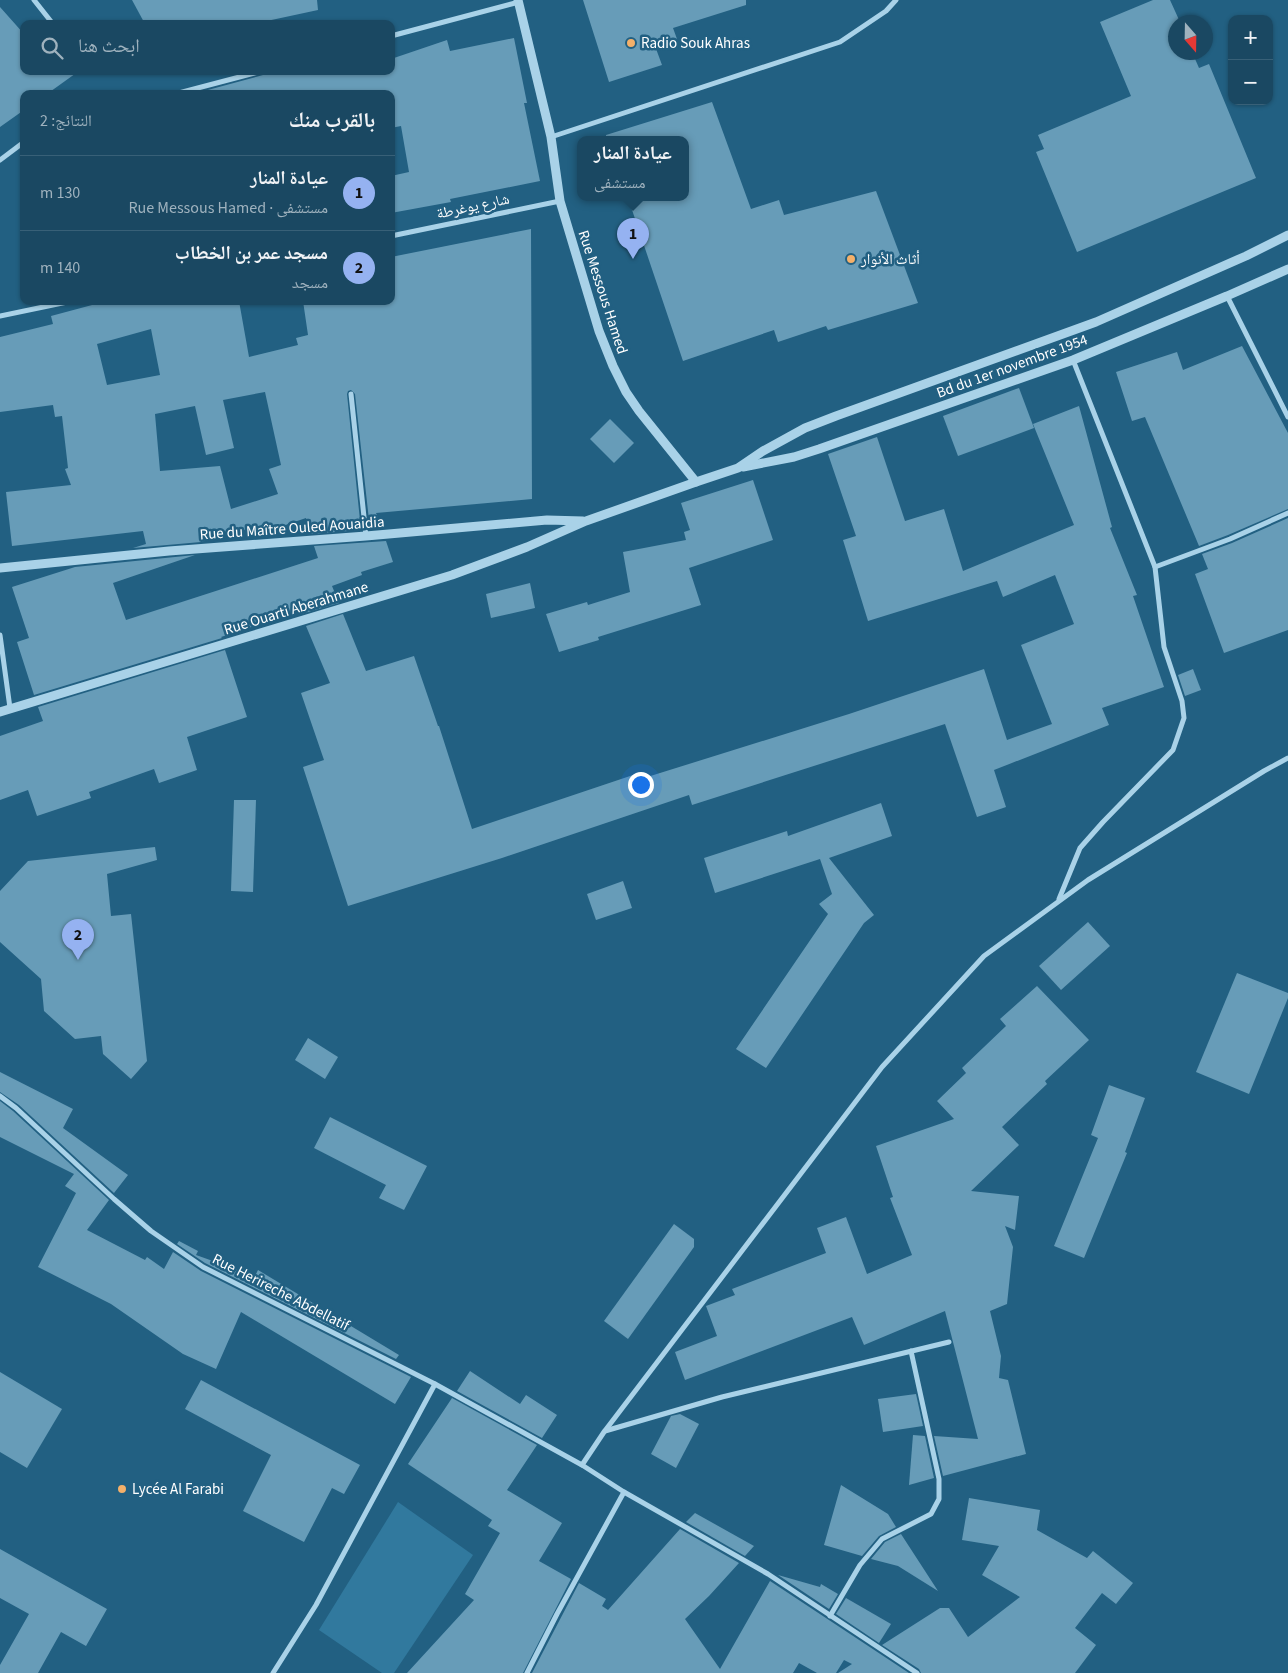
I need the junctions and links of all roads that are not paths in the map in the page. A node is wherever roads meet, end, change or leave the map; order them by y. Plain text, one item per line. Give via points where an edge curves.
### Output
1 (34, 0) edge
2 (896, 0) edge
3 (518, 1) edge
4 (50, 20) edge
5 (395, 35) edge
6 (247, 75) edge
7 (190, 90) edge
8 (551, 137) junction
9 (20, 145) edge
10 (0, 160) edge
11 (560, 201) junction
12 (395, 235) edge
13 (1288, 235) edge
14 (1288, 268) edge
15 (1227, 296) junction
16 (53, 305) edge
17 (0, 316) edge
18 (1073, 360) junction
19 (351, 394) dead end
20 (1288, 417) edge
21 (738, 468) junction
22 (696, 482) junction
23 (1288, 513) edge
24 (586, 521) junction
25 (366, 536) junction
26 (1155, 567) junction
27 (0, 568) edge
28 (0, 635) edge
29 (10, 708) junction
30 (0, 712) edge
31 (1288, 758) edge
32 (1059, 901) junction
33 (0, 1096) edge
34 (949, 1342) dead end
35 (911, 1351) junction
36 (435, 1384) junction
37 (604, 1432) junction
38 (582, 1465) junction
39 (624, 1492) junction
40 (830, 1616) junction
41 (273, 1673) edge
42 (527, 1673) edge
43 (916, 1673) edge

1 - 4 street
2 - 8 street via 840,42
3 - 5 street
3 - 8 street, Rue Messous Hamed
6 - 7 street
8 - 11 street, Rue Messous Hamed
9 - 10 street
11 - 12 street, شارع يوغرطة
11 - 22 street, Rue Messous Hamed via 599,331 613,366 639,411
13 - 21 street via 1096,322 805,428
14 - 15 street, Bd du 1er novembre 1954
15 - 18 street, Bd du 1er novembre 1954
15 - 20 street
16 - 17 street
18 - 21 street, Bd du 1er novembre 1954 via 818,449 770,463
18 - 26 street
19 - 25 street
21 - 22 street, Rue Ouarti Aberahmane
22 - 24 street, Rue Ouarti Aberahmane
23 - 26 street
24 - 25 street, Rue du Maître Ouled Aouaidia via 546,520
24 - 29 street, Rue Ouarti Aberahmane via 452,575
25 - 27 street, Rue du Maître Ouled Aouaidia
26 - 32 street via 1164,647 1182,701 1184,718 1173,750 1080,848
28 - 29 street
29 - 30 street, Rue Ouarti Aberahmane
31 - 32 street
32 - 37 street via 984,956 882,1067
33 - 36 street, Rue Herireche Abdellatif via 151,1231 203,1267
34 - 35 street
35 - 37 street via 722,1397
35 - 40 street via 939,1479 939,1499 931,1514 882,1539 860,1565
36 - 38 street, Rue Herireche Abdellatif
36 - 41 street via 316,1605
37 - 38 street
38 - 39 street, Rue Herireche Abdellatif
39 - 40 street, Rue Herireche Abdellatif via 768,1574
39 - 42 street
40 - 43 street, Rue Herireche Abdellatif

